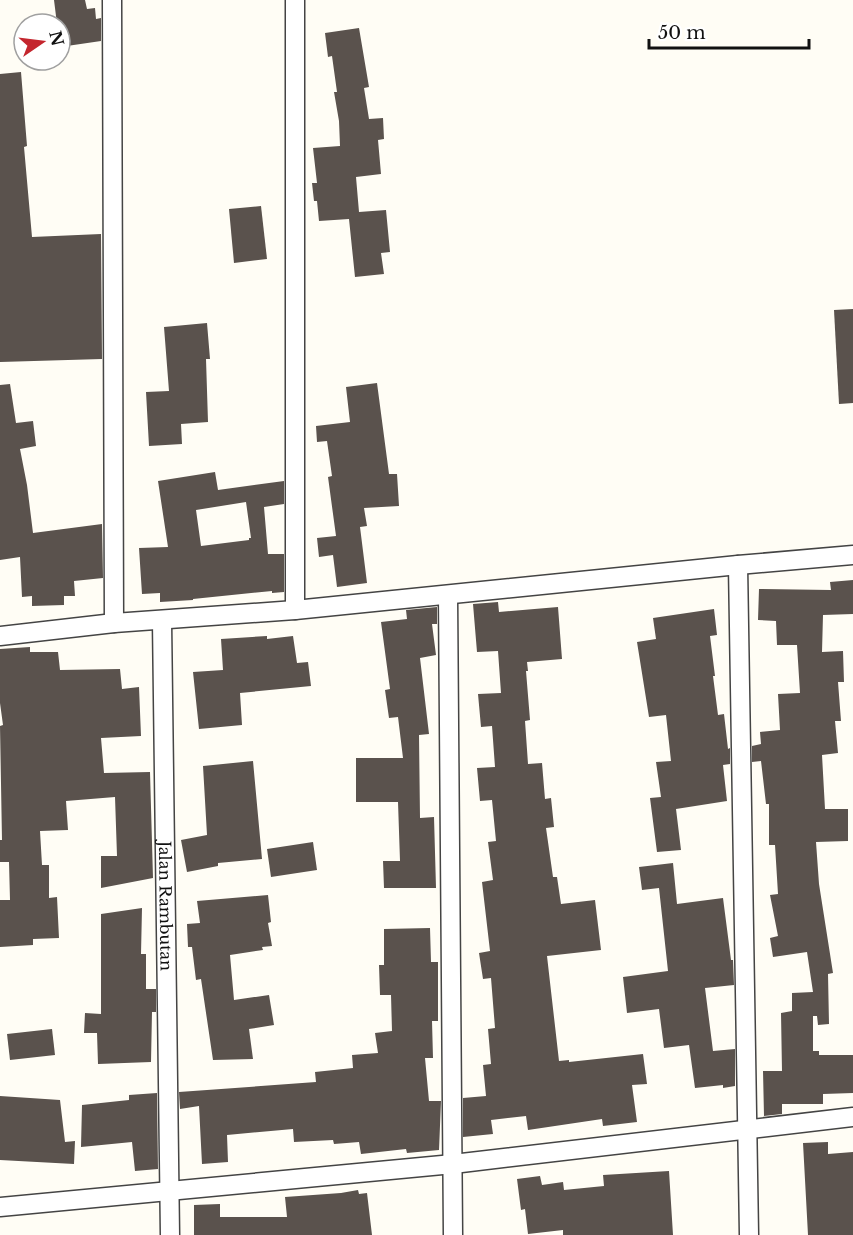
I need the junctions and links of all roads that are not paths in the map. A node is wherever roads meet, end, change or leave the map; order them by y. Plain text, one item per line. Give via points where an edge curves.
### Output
1 (112, 0) edge
2 (295, 0) edge
3 (853, 555) edge
4 (738, 565) junction
5 (448, 595) junction
6 (295, 610) junction
7 (162, 621) junction
8 (114, 623) junction
9 (0, 636) edge
10 (853, 1117) edge
11 (748, 1129) junction
12 (453, 1164) junction
13 (170, 1191) junction
14 (0, 1207) edge
15 (170, 1235) edge
16 (453, 1235) edge
17 (749, 1235) edge

1 - 8 street
2 - 6 street
3 - 4 street
4 - 5 street
4 - 11 street
5 - 6 street
5 - 12 street
6 - 7 street
7 - 8 street
7 - 13 street, Jalan Rambutan
8 - 9 street
10 - 11 street
11 - 12 street
11 - 17 street
12 - 13 street
12 - 16 street
13 - 14 street
13 - 15 street, Jalan Rambutan

